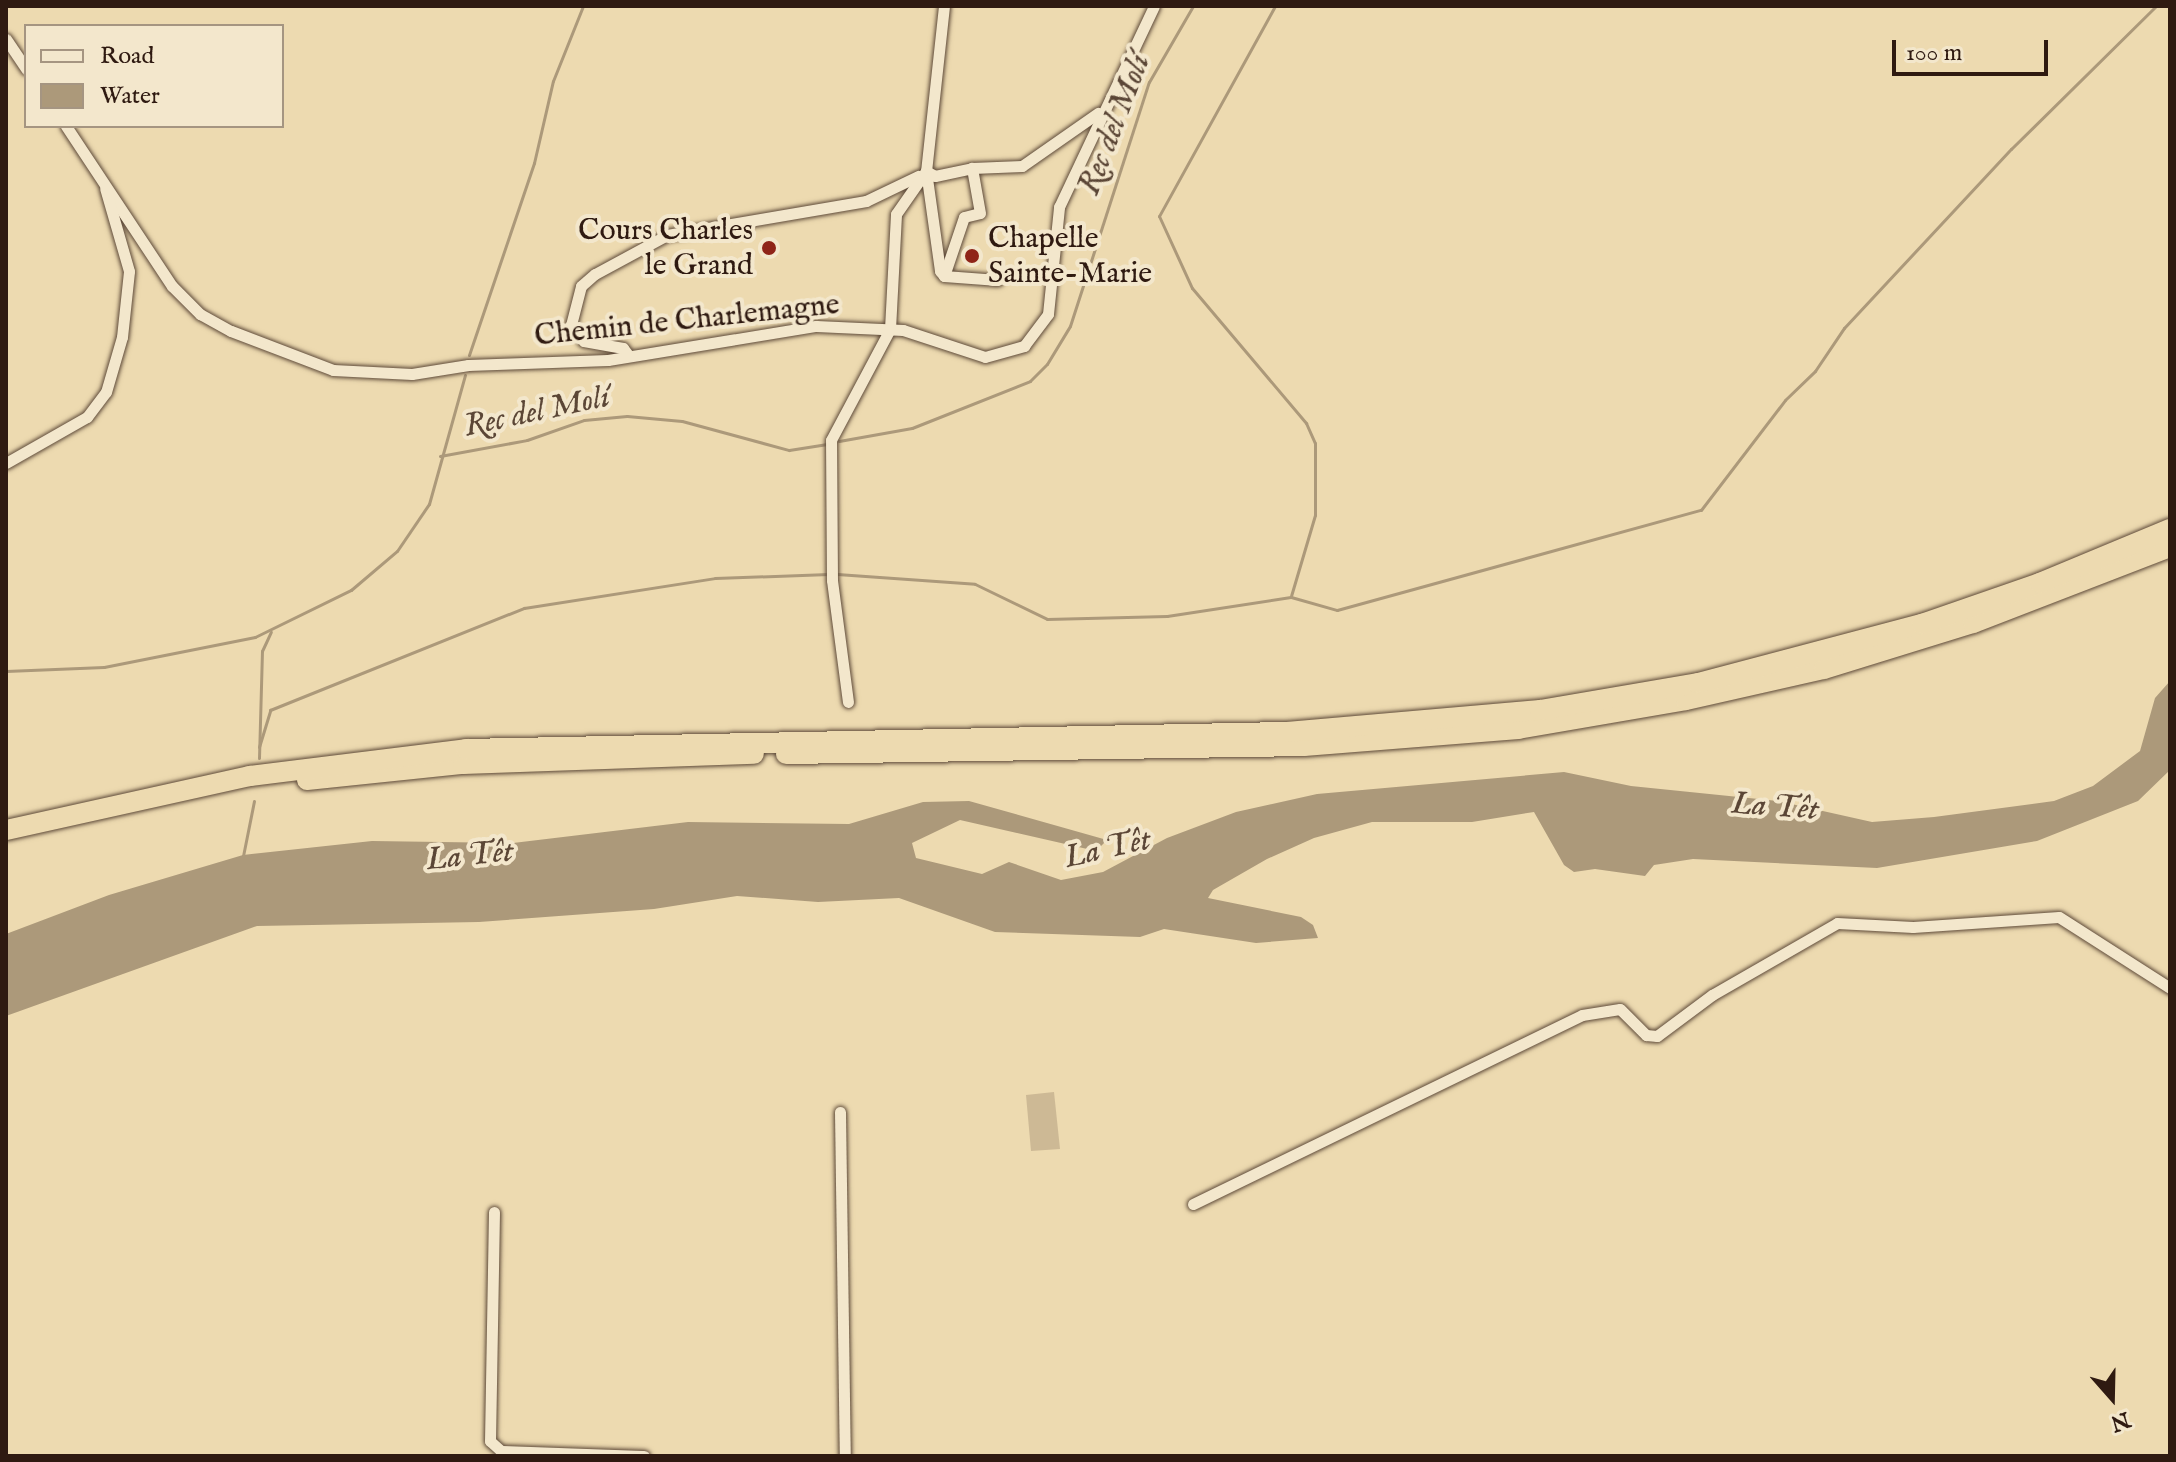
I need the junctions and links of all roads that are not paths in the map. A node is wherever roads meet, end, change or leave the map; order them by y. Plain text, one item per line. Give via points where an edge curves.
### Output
1 (944, 6) edge
2 (1154, 6) edge
3 (6, 39) edge
4 (24, 66) edge
5 (1102, 110) junction
6 (67, 128) edge
7 (97, 168) junction
8 (972, 168) junction
9 (926, 171) junction
10 (944, 276) junction
11 (998, 280) dead end
12 (890, 329) junction
13 (629, 356) junction
14 (6, 463) edge
15 (2170, 529) edge
16 (2170, 547) edge
17 (848, 702) dead end
18 (6, 830) edge
19 (6, 844) edge
20 (2170, 988) edge
21 (840, 1112) dead end
22 (1193, 1204) dead end
23 (494, 1212) dead end
24 (644, 1456) edge
25 (845, 1456) edge

1 - 9 street
2 - 5 street via 1124,78
3 - 4 street
5 - 8 street via 1022,166
5 - 12 street, Chemin de Charlemagne via 1059,207 1055,286 1038,332 1024,346 985,357
6 - 7 street, Chemin de Charlemagne
7 - 13 street, Chemin de Charlemagne via 172,286 200,314 333,370 412,374
7 - 14 street via 129,271 122,337 106,392 87,417
8 - 9 street via 935,176
8 - 10 street via 980,213 964,217
9 - 10 street
9 - 12 street via 896,214
9 - 13 street via 866,201 667,235 595,274 581,286 571,325 584,341 623,348
10 - 11 street
12 - 13 street, Chemin de Charlemagne via 816,326
12 - 17 street via 831,443 832,571
15 - 18 highway via 1922,624 1698,683 1540,710 1287,732 466,749 222,780
16 - 19 highway via 1973,623 1824,669 1518,729 1304,746 463,764 203,794
20 - 22 street via 2059,917 1913,927 1837,923 1712,995 1657,1036 1646,1035 1620,1009 1582,1015
21 - 25 street
23 - 24 street via 490,1441 501,1451

